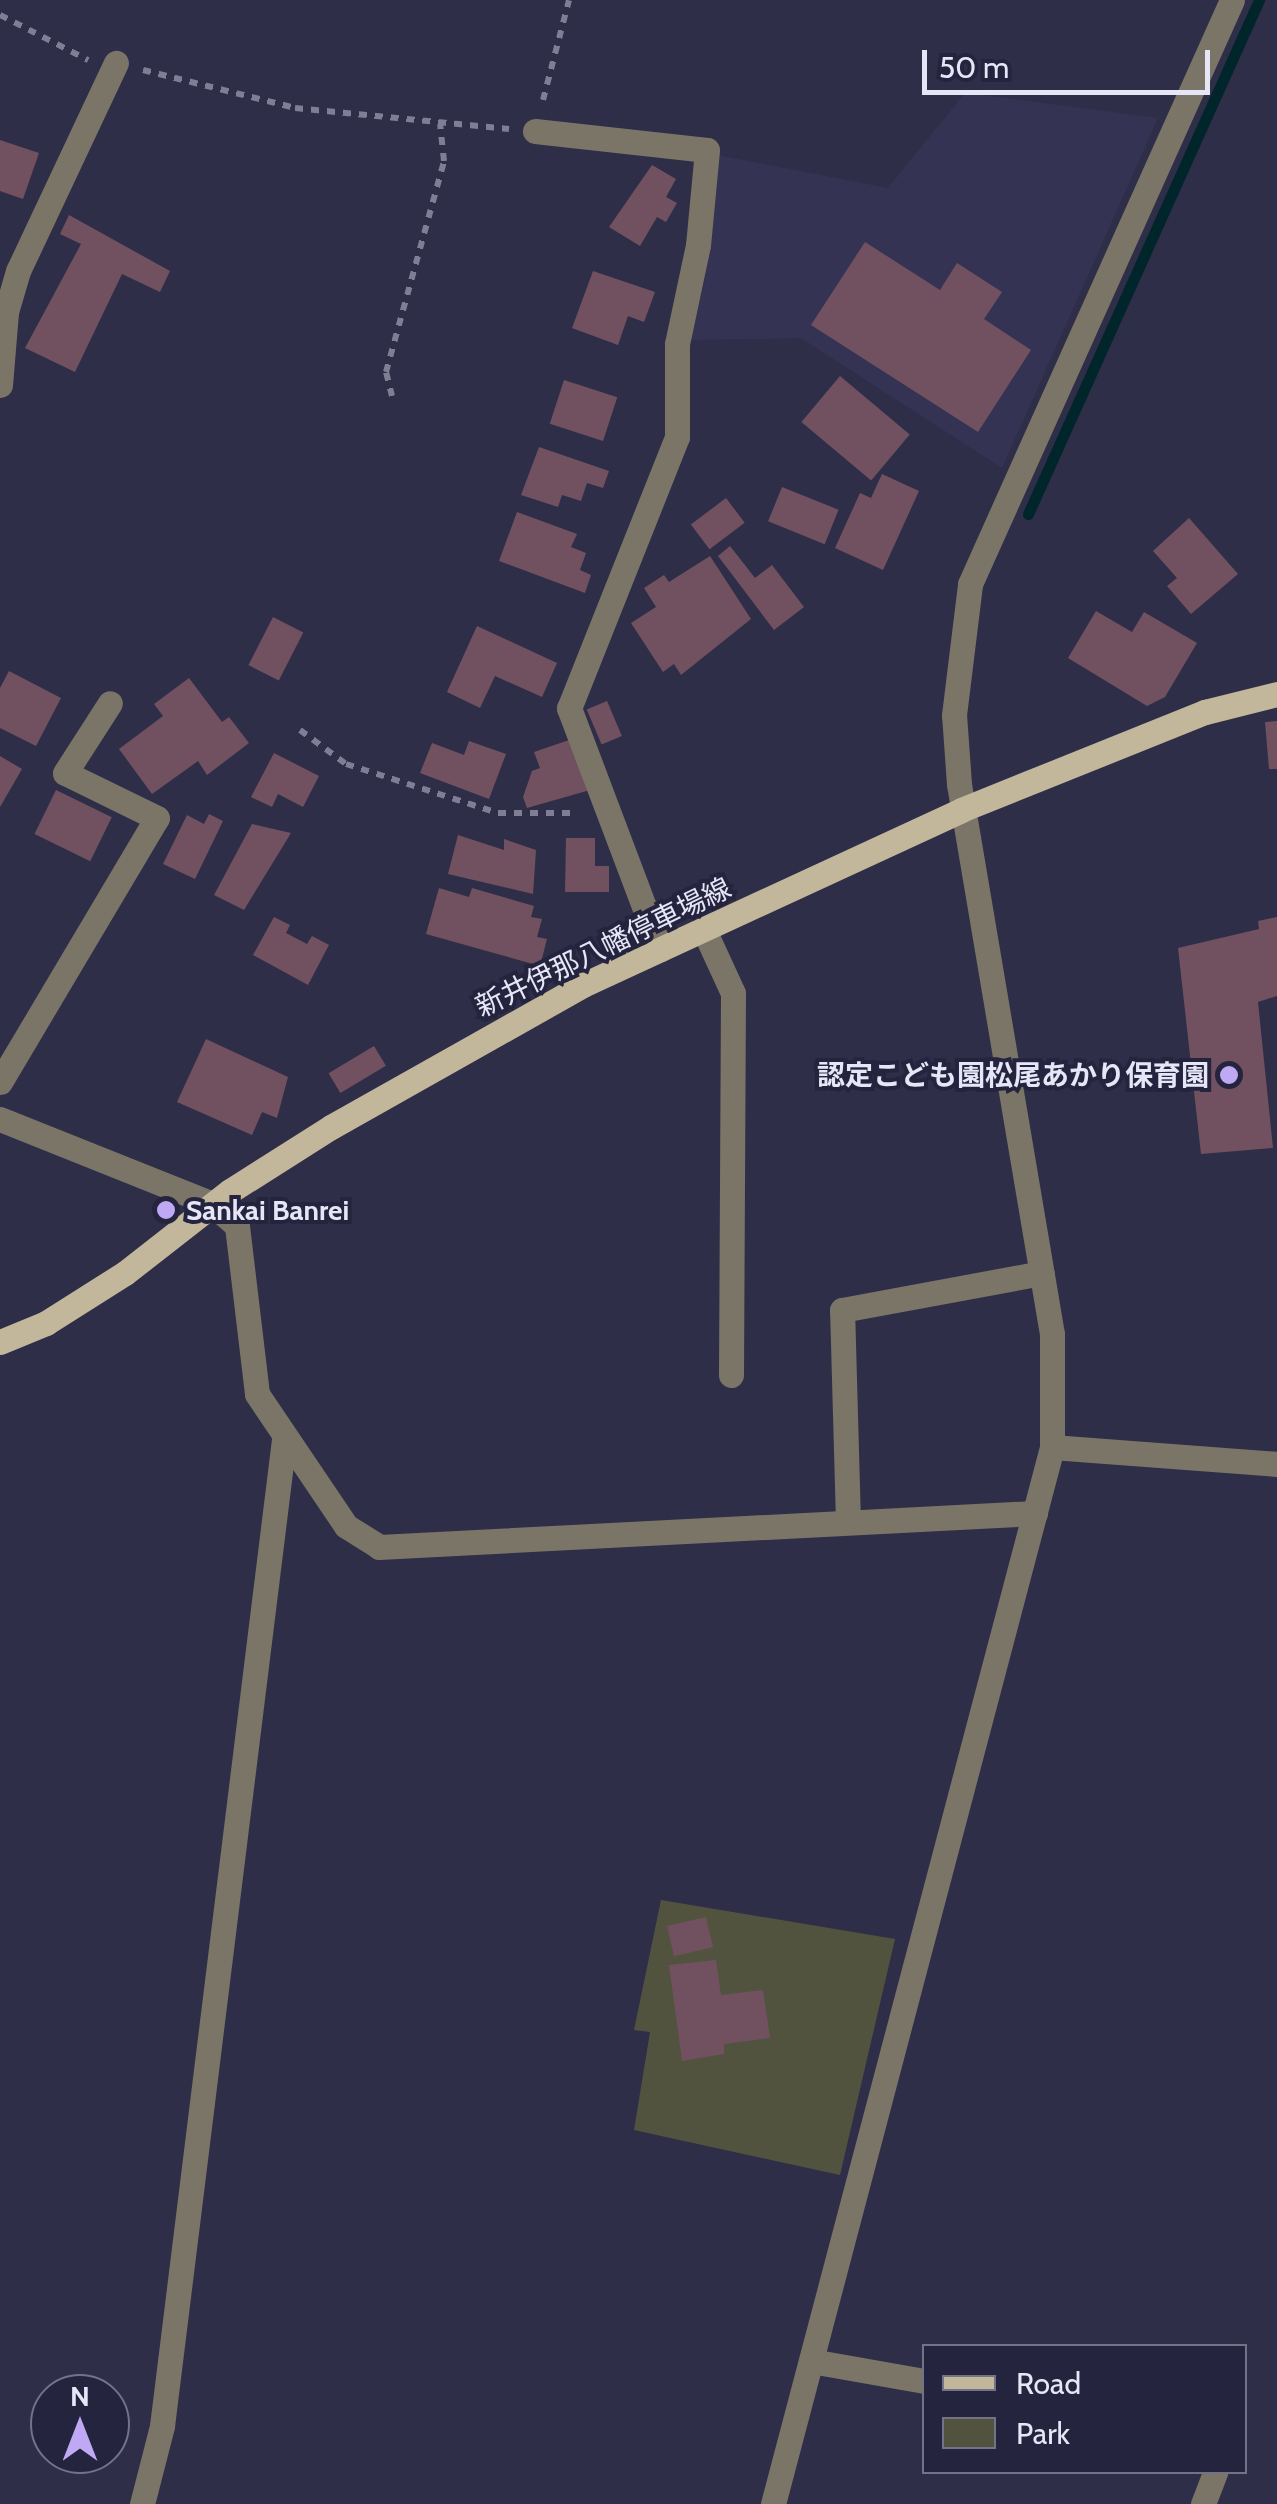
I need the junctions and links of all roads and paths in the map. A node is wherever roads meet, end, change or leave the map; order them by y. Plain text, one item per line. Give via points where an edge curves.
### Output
1 (569, 0) edge
2 (1232, 0) edge
3 (0, 14) edge
4 (114, 68) junction
5 (440, 124) junction
6 (535, 131) junction
7 (6, 281) edge
8 (0, 385) edge
9 (392, 396) dead end
10 (1277, 694) edge
11 (110, 703) dead end
12 (300, 730) dead end
13 (961, 810) junction
14 (609, 814) junction
15 (704, 930) junction
16 (660, 949) junction
17 (0, 1082) edge
18 (0, 1119) edge
19 (212, 1204) junction
20 (1042, 1273) junction
21 (0, 1342) edge
22 (730, 1376) dead end
23 (284, 1440) junction
24 (1052, 1447) junction
25 (1277, 1464) edge
26 (1035, 1514) junction
27 (848, 1522) junction
28 (811, 2361) junction
29 (922, 2382) edge
30 (1214, 2474) edge
31 (142, 2504) edge
32 (773, 2504) edge
33 (1203, 2504) edge

1 - 6 path
2 - 13 street via 970,584 954,716
3 - 4 path
4 - 5 path via 295,108
4 - 7 street
5 - 6 path
5 - 9 path via 444,161 386,372
6 - 14 street via 707,150 698,245 680,324 678,437 569,708
7 - 8 street
10 - 13 main road, 新井伊那八幡停車場線 via 1169,726
11 - 17 street via 66,773 156,818
12 - 14 path via 346,764 498,813
13 - 15 main road, 新井伊那八幡停車場線
13 - 20 street
14 - 16 street
15 - 16 main road, 新井伊那八幡停車場線
15 - 22 street via 733,993
16 - 19 main road, 新井伊那八幡停車場線 via 476,1042
18 - 19 street
19 - 21 main road, 新井伊那八幡停車場線 via 125,1273 46,1323
19 - 23 street via 237,1226 258,1394
20 - 24 street via 1052,1334
20 - 27 street via 842,1310
23 - 27 street via 346,1526 379,1547 498,1546
23 - 31 street via 162,2426
24 - 25 street
24 - 26 street
26 - 27 street
26 - 28 street
28 - 29 street
28 - 32 street
30 - 33 street

